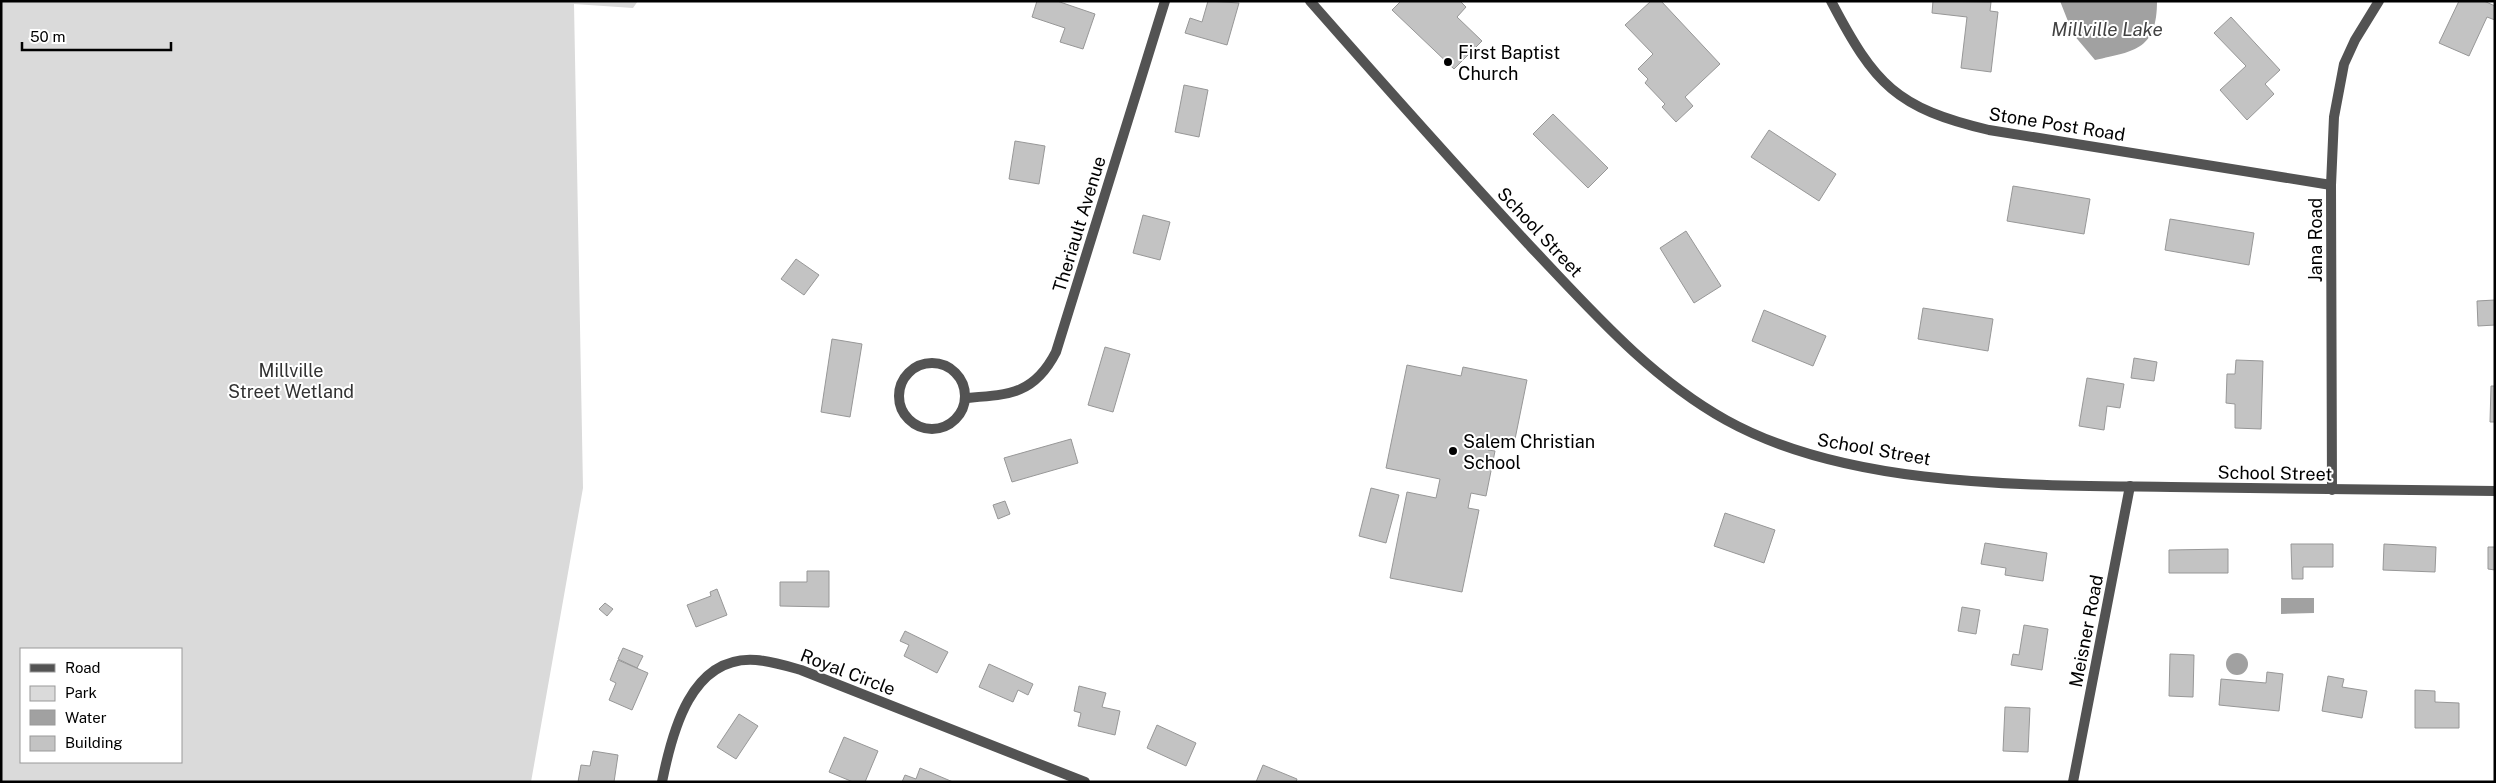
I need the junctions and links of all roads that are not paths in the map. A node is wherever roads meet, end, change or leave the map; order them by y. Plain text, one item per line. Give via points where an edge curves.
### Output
1 (1165, 1) edge
2 (1310, 1) edge
3 (1832, 1) edge
4 (2379, 1) edge
5 (2331, 185) junction
6 (965, 398) junction
7 (2130, 486) junction
8 (2332, 490) junction
9 (2495, 491) edge
10 (662, 782) edge
11 (1085, 782) edge
12 (2073, 782) edge

1 - 6 street, Theriault Avenue via 1064,330 1051,362 1038,378 1022,389 1009,394
2 - 7 street, School Street via 1447,156 1621,340 1695,401 1726,420 1764,439 1801,452 1877,469 1988,481
3 - 5 street, Stone Post Road via 1862,57 1879,79 1901,98 1941,117 1989,130
4 - 5 street, Jana Road via 2344,64 2334,117
5 - 8 street, Jana Road
6 - 6 street via 963,384 955,372 936,364 922,365 910,372 901,384 899,396 909,420 920,427 933,429 947,426 958,417
7 - 8 street, School Street
7 - 12 street, Meisner Road
8 - 9 street, School Street
10 - 11 street, Royal Circle via 674,734 694,690 710,672 731,662 755,660 801,670

